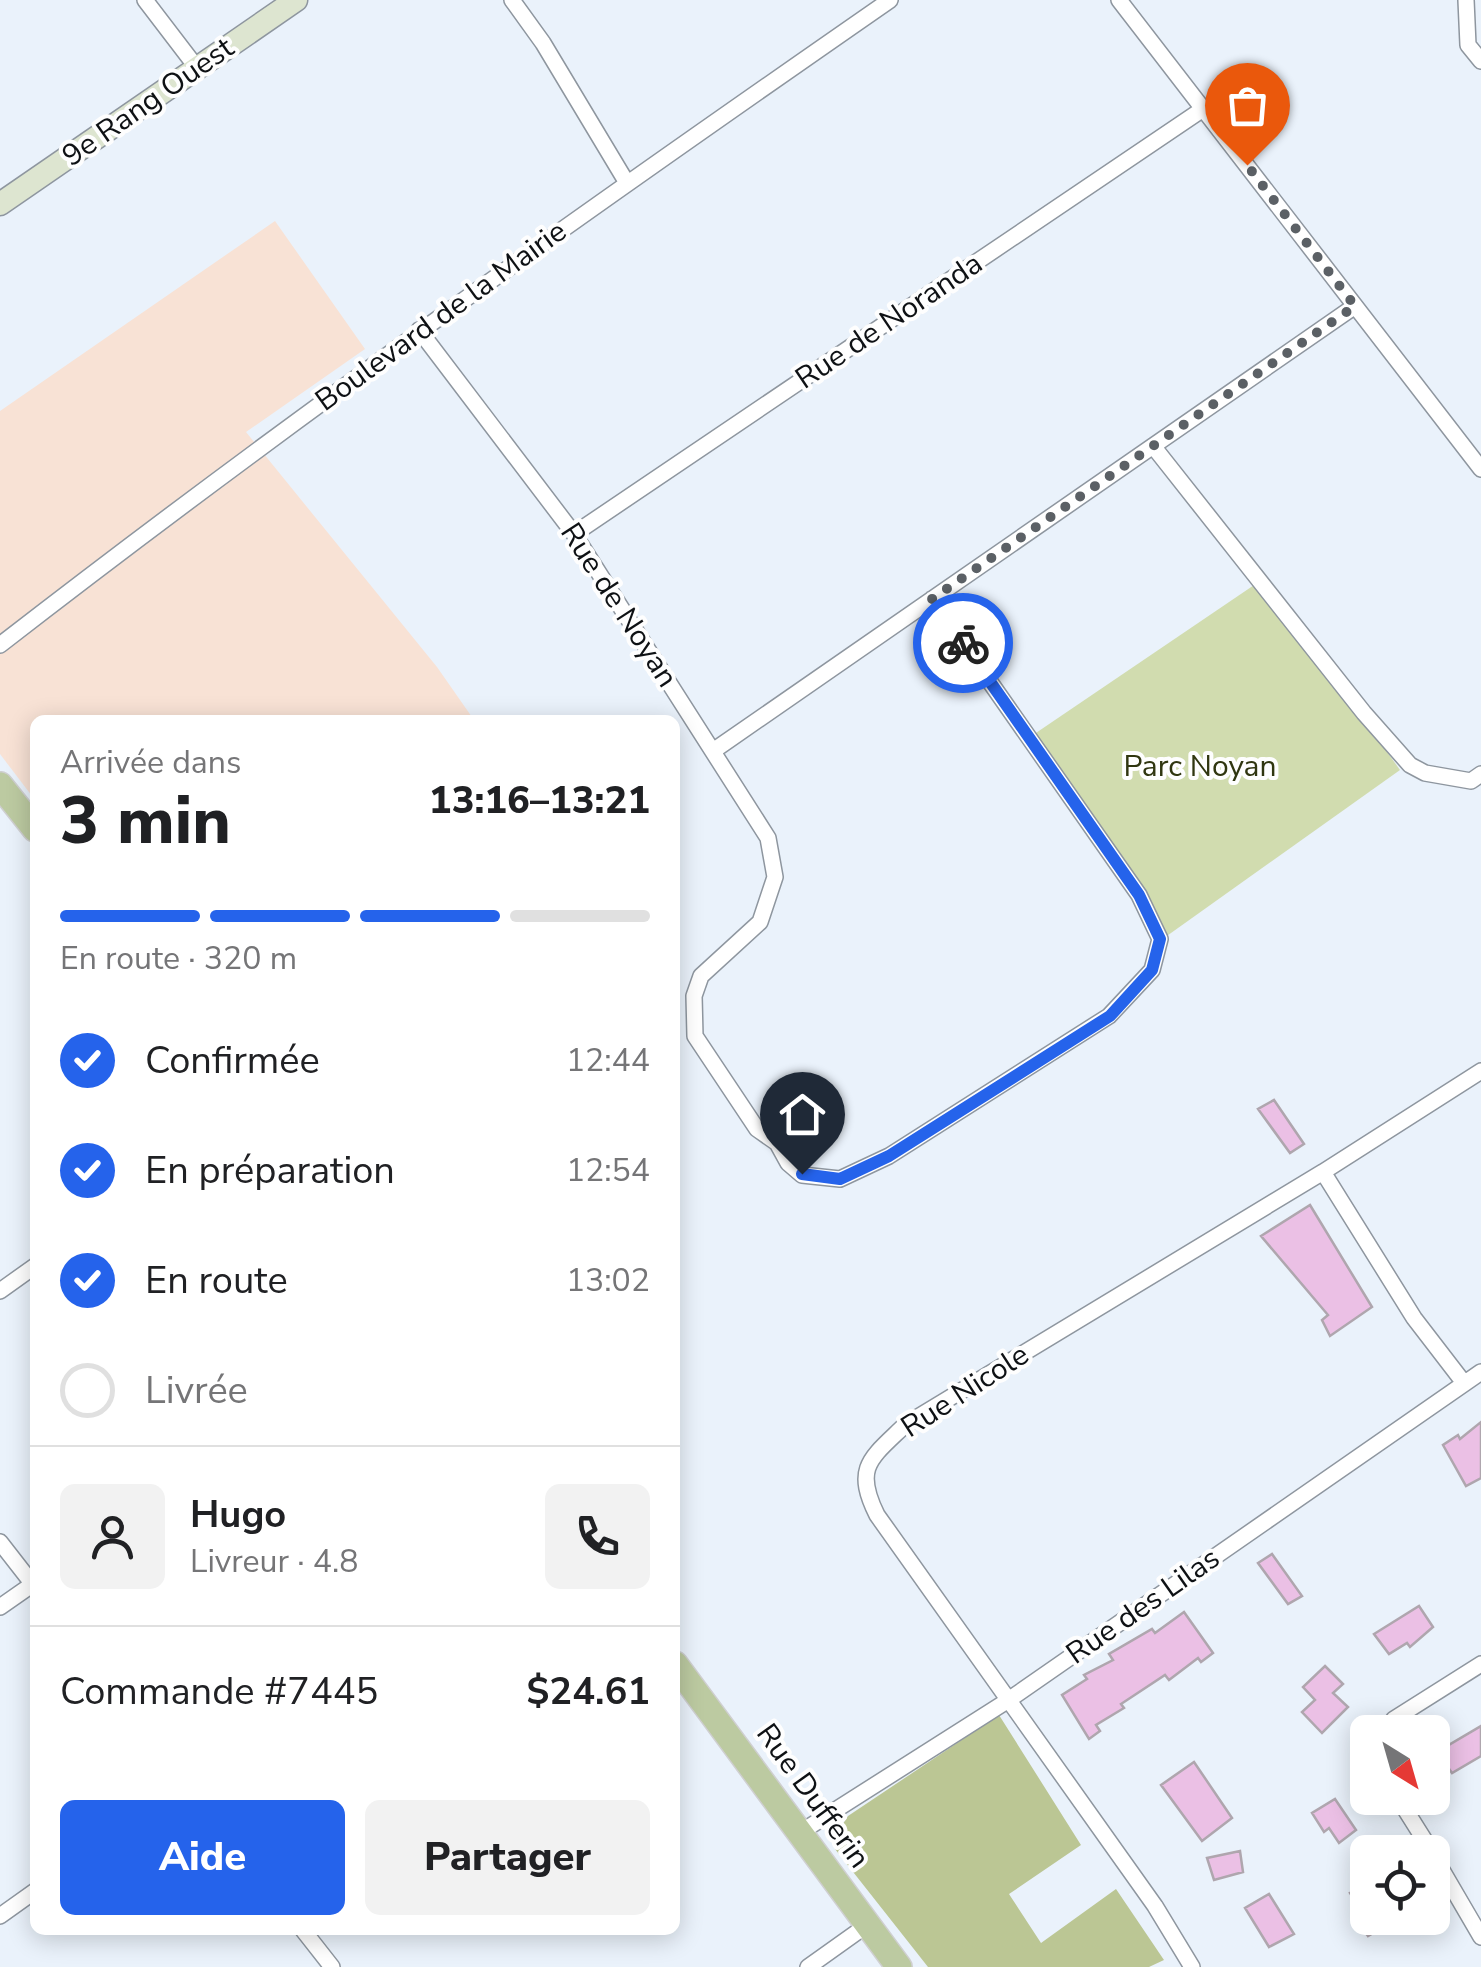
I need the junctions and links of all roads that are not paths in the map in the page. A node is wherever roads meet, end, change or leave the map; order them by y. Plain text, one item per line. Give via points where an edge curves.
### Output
1 (145, 0) edge
2 (296, 0) edge
3 (512, 0) edge
4 (890, 0) edge
5 (1119, 0) edge
6 (1466, 0) edge
7 (1481, 62) edge
8 (197, 68) junction
9 (1203, 109) junction
10 (627, 183) junction
11 (0, 204) edge
12 (1355, 306) junction
13 (420, 330) junction
14 (1153, 446) junction
15 (1481, 469) edge
16 (574, 534) junction
17 (932, 599) junction
18 (0, 645) edge
19 (713, 751) junction
20 (1481, 774) edge
21 (0, 785) edge
22 (30, 823) edge
23 (1481, 1071) edge
24 (1323, 1172) junction
25 (30, 1269) edge
26 (0, 1290) edge
27 (1481, 1372) edge
28 (1464, 1383) junction
29 (0, 1542) edge
30 (30, 1581) edge
31 (30, 1588) edge
32 (0, 1607) edge
33 (1481, 1664) edge
34 (680, 1671) edge
35 (1007, 1700) junction
36 (1399, 1715) edge
37 (801, 1832) junction
38 (1450, 1884) edge
39 (30, 1895) edge
40 (0, 1916) edge
41 (867, 1925) junction
42 (307, 1935) edge
43 (1481, 1937) edge
44 (332, 1967) edge
45 (808, 1967) edge
46 (899, 1967) edge
47 (1192, 1967) edge

1 - 8 street
2 - 8 street, 9e Rang Ouest
3 - 10 street
4 - 10 street, Boulevard de la Mairie
5 - 9 street
6 - 7 street via 1468,46
8 - 11 street, 9e Rang Ouest
9 - 12 street
9 - 16 street, Rue de Noranda
10 - 13 street, Boulevard de la Mairie
12 - 14 street
12 - 15 street
13 - 16 street, Rue de Noyan
13 - 18 street, Boulevard de la Mairie
14 - 17 street
14 - 20 street via 1410,765 1471,780
16 - 19 street, Rue de Noyan
17 - 19 street
17 - 19 street, Rue de Noyan via 1139,895 1160,939 1152,970 1110,1016 889,1156 840,1179 802,1174 788,1163 695,1036 701,976 760,922 774,877 768,838
21 - 22 main road
23 - 24 street, Rue Nicole
24 - 28 street via 1414,1318
24 - 35 street, Rue Nicole via 906,1425 870,1459 864,1488 877,1516
25 - 26 street
27 - 28 street, Rue des Lilas
28 - 35 street, Rue des Lilas
29 - 30 street
31 - 32 street
33 - 36 street
34 - 37 main road, Rue Dufferin
35 - 37 street, Rue des Lilas
35 - 47 street, Rue Nicole
37 - 41 main road, Rue Dufferin
38 - 43 street
39 - 40 street
41 - 45 street
41 - 46 main road, Rue Dufferin
42 - 44 street

